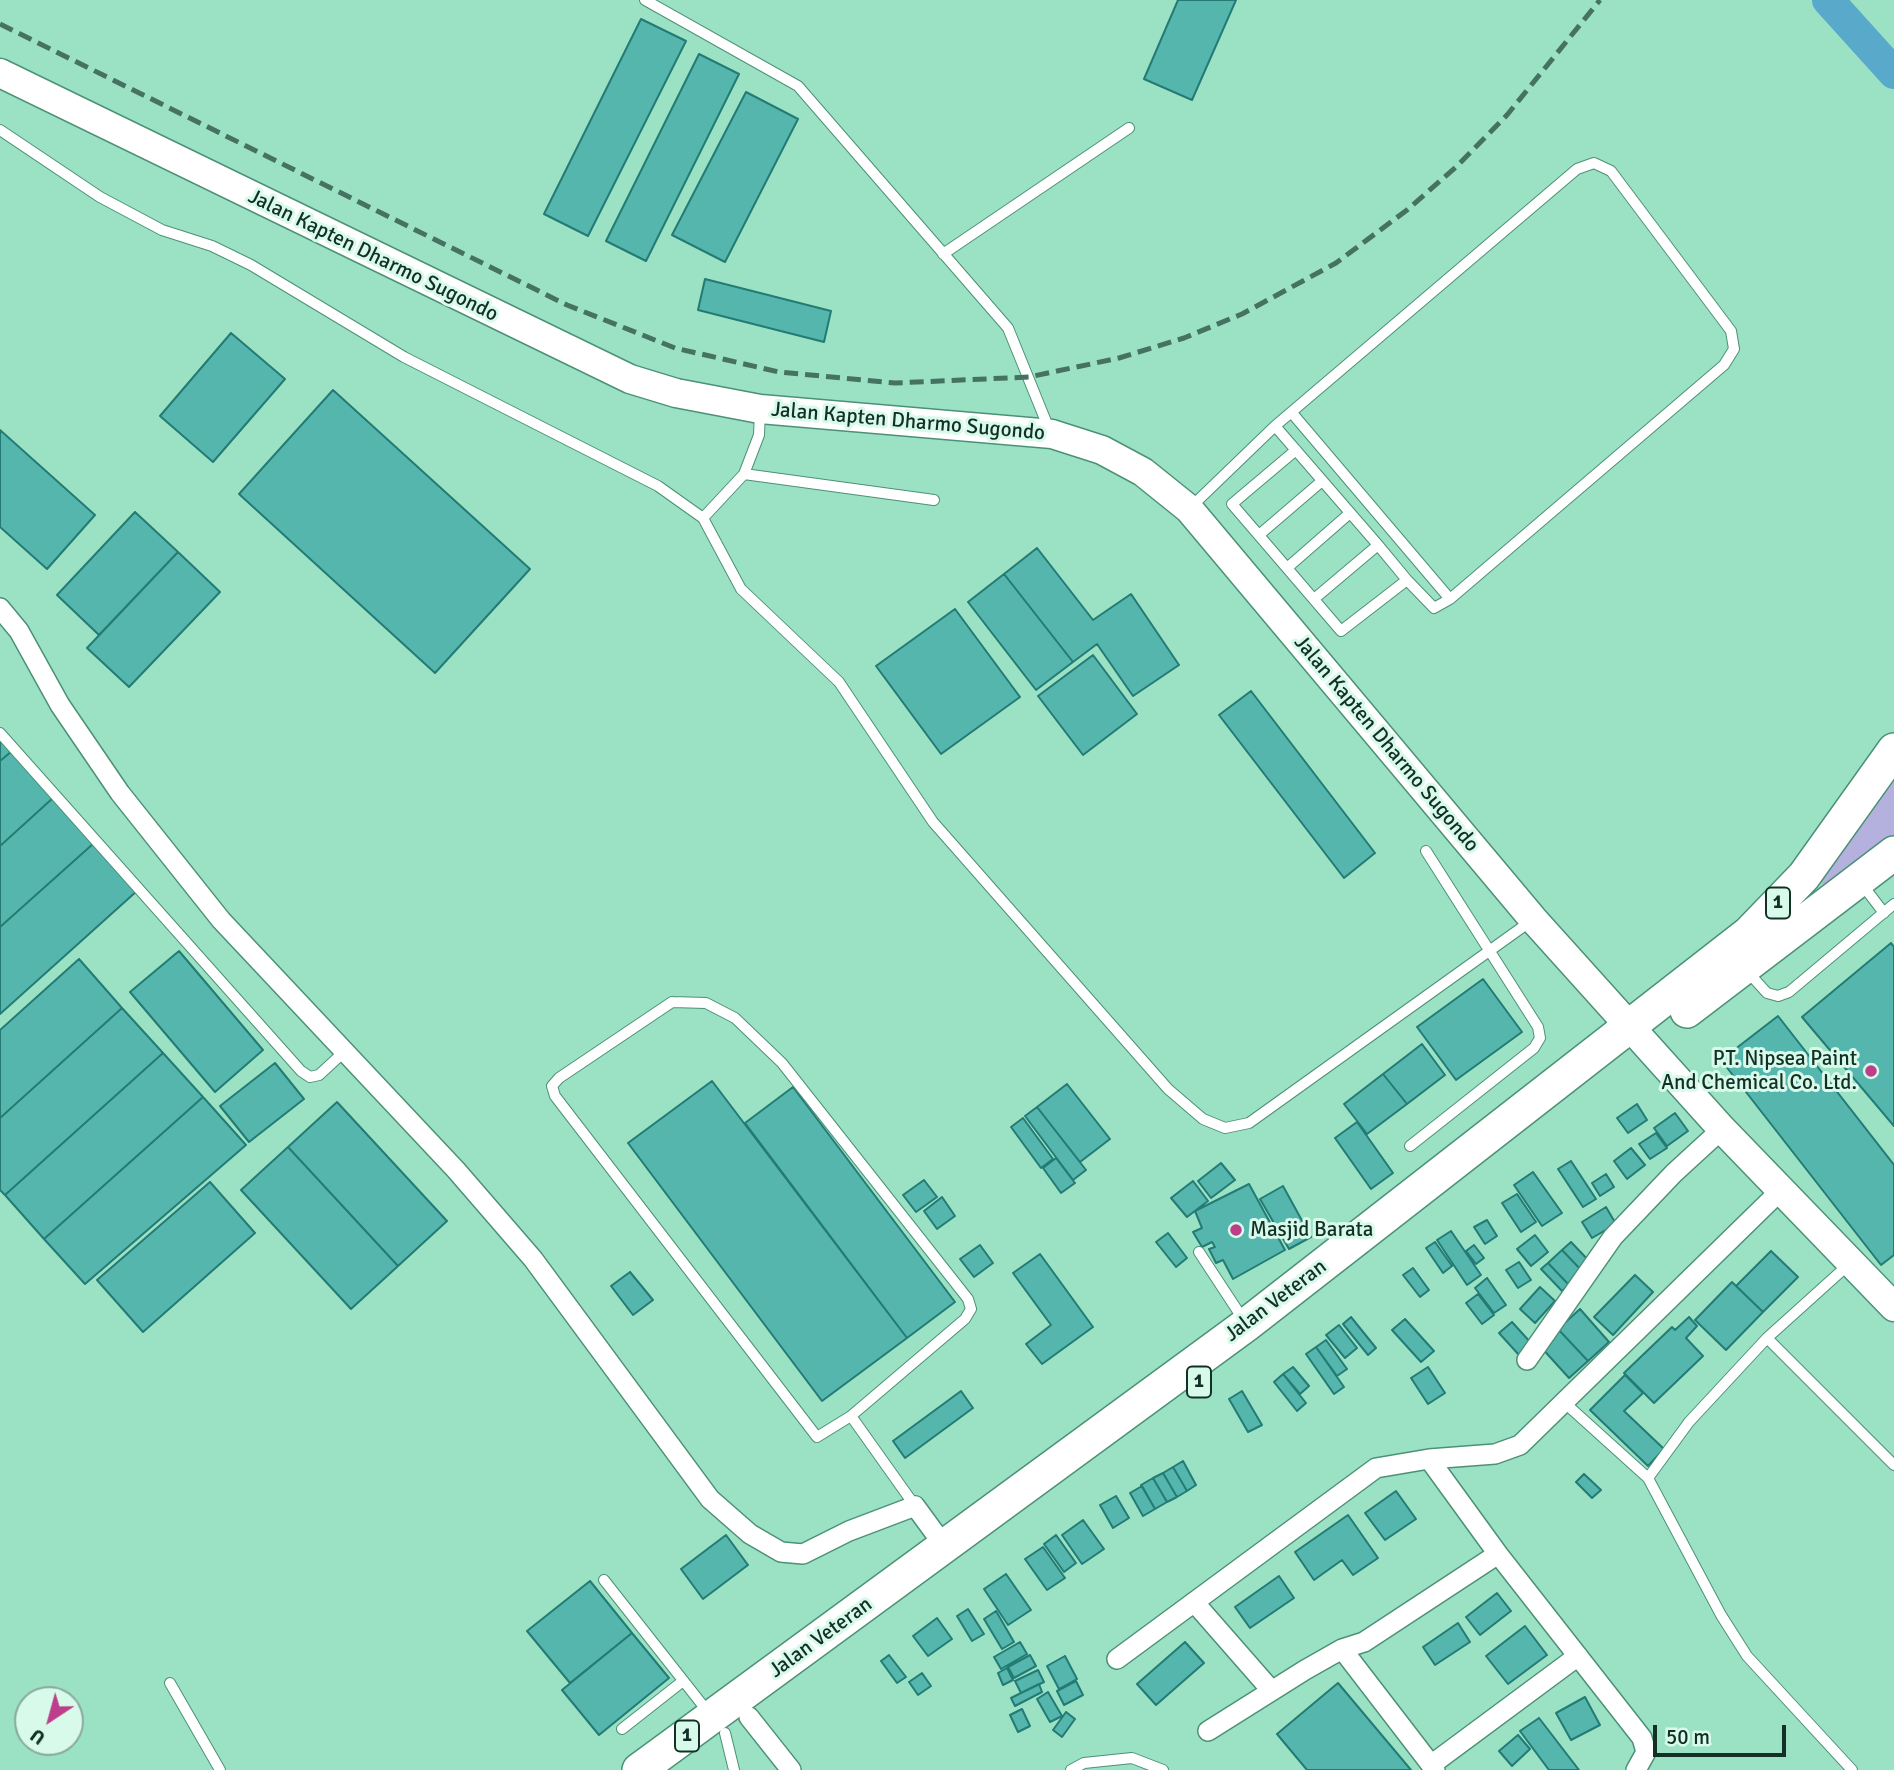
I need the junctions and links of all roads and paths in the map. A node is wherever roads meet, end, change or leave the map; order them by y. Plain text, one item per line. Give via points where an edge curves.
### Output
1 (645, 0) edge
2 (0, 73) edge
3 (1129, 128) dead end
4 (0, 130) edge
5 (943, 254) junction
6 (760, 409) junction
7 (1292, 413) junction
8 (1275, 426) junction
9 (1052, 435) junction
10 (1296, 450) junction
11 (744, 474) junction
12 (1322, 481) junction
13 (934, 500) dead end
14 (1189, 509) junction
15 (1350, 513) junction
16 (703, 518) junction
17 (1259, 535) junction
18 (1378, 545) junction
19 (1287, 568) junction
20 (1407, 579) junction
21 (1314, 599) junction
22 (1450, 599) junction
23 (0, 608) edge
24 (0, 733) edge
25 (1894, 750) edge
26 (1426, 851) dead end
27 (1894, 853) edge
28 (1804, 876) junction
29 (1858, 880) junction
30 (1828, 902) junction
31 (1894, 904) edge
32 (1884, 913) junction
33 (1533, 919) junction
34 (1489, 951) junction
35 (1744, 968) junction
36 (1638, 1035) junction
37 (345, 1051) junction
38 (1722, 1129) junction
39 (1410, 1146) dead end
40 (1780, 1191) junction
41 (1199, 1252) dead end
42 (1850, 1263) junction
43 (1894, 1307) edge
44 (1246, 1325) junction
45 (1767, 1338) junction
46 (1527, 1360) dead end
47 (1566, 1404) junction
48 (851, 1416) junction
49 (1429, 1459) junction
50 (1894, 1465) edge
51 (1648, 1478) junction
52 (915, 1506) junction
53 (944, 1547) junction
54 (1498, 1554) junction
55 (604, 1580) dead end
56 (1194, 1602) junction
57 (1342, 1649) junction
58 (1578, 1656) junction
59 (1117, 1659) dead end
60 (683, 1681) junction
61 (170, 1683) dead end
62 (1271, 1690) junction
63 (729, 1723) junction
64 (622, 1730) dead end
65 (1208, 1731) dead end
66 (1433, 1768) edge
67 (220, 1770) edge
68 (639, 1770) edge
69 (676, 1770) edge
70 (734, 1770) edge
71 (791, 1770) edge
72 (1071, 1770) edge
73 (1163, 1770) edge
74 (1636, 1770) edge
75 (1852, 1770) edge

1 - 5 lane via 798,86
2 - 6 main road, Jalan Kapten Dharmo Sugondo via 630,379
3 - 5 lane
4 - 16 lane via 100,197 162,230 251,265 404,357 658,486
5 - 9 lane via 1008,328
6 - 9 main road, Jalan Kapten Dharmo Sugondo
6 - 11 lane via 759,435
7 - 8 lane
7 - 22 lane
7 - 22 lane via 1577,169 1594,163 1611,171 1731,331 1734,349 1724,365
8 - 10 lane
8 - 14 lane
9 - 14 main road, Jalan Kapten Dharmo Sugondo via 1102,450 1143,472
10 - 12 lane
10 - 17 lane via 1232,504
11 - 13 lane
11 - 16 lane
12 - 15 lane
12 - 17 lane
14 - 33 main road, Jalan Kapten Dharmo Sugondo
15 - 18 lane
15 - 19 lane
16 - 34 lane via 741,589 839,682 933,822 1168,1090 1203,1119 1225,1128 1249,1123
17 - 19 lane
18 - 20 lane
18 - 21 lane
19 - 21 lane
20 - 21 lane via 1340,631
20 - 22 lane via 1434,608
23 - 37 street via 120,793 221,919
24 - 37 lane via 301,1071 310,1077 319,1075
25 - 28 highway, Jalan Veteran / 1
26 - 34 lane
27 - 29 highway, Jalan Veteran / 1
28 - 30 highway
28 - 36 highway, Jalan Veteran / 1
29 - 30 highway, Jalan Veteran / 1
29 - 32 lane
30 - 35 highway, Jalan Veteran / 1
31 - 32 lane
32 - 35 lane via 1789,992 1767,993
33 - 34 lane
33 - 36 main road, Jalan Kapten Dharmo Sugondo
34 - 39 lane via 1538,1027 1540,1038 1534,1048
35 - 36 highway, Jalan Veteran / 1
36 - 38 main road, Jalan Kapten Dharmo Sugondo
36 - 44 highway, Jalan Veteran / 1
36 - 63 highway, Jalan Veteran / 1 via 998,1535
37 - 52 street via 533,1259 710,1499 750,1534 781,1552 803,1554
38 - 40 main road, Jalan Kapten Dharmo Sugondo
38 - 46 street via 1613,1237
40 - 42 main road, Jalan Kapten Dharmo Sugondo
40 - 47 street
41 - 44 lane
42 - 43 main road, Jalan Kapten Dharmo Sugondo
42 - 45 lane
44 - 53 highway, Jalan Veteran / 1
45 - 50 lane
45 - 51 lane via 1689,1422
47 - 49 street via 1520,1445 1495,1454
47 - 51 lane
48 - 48 lane via 965,1319 971,1310 968,1299 782,1063 735,1018 706,1003 672,1002 559,1078 552,1086 555,1096 812,1433 824,1435
48 - 52 lane
49 - 54 street
49 - 56 street via 1376,1468
51 - 75 lane via 1747,1656
52 - 53 street
53 - 63 highway, Jalan Veteran / 1
54 - 57 street via 1364,1642
54 - 58 street
55 - 60 lane
56 - 59 street
56 - 62 street
57 - 62 street
57 - 66 street
58 - 66 street
58 - 74 street via 1642,1738 1646,1752
60 - 63 lane
60 - 64 lane
61 - 67 lane
62 - 65 street
63 - 68 highway, Jalan Veteran / 1
63 - 69 highway, Jalan Veteran / 1
63 - 70 lane
63 - 71 street
72 - 73 lane via 1084,1763 1132,1758

